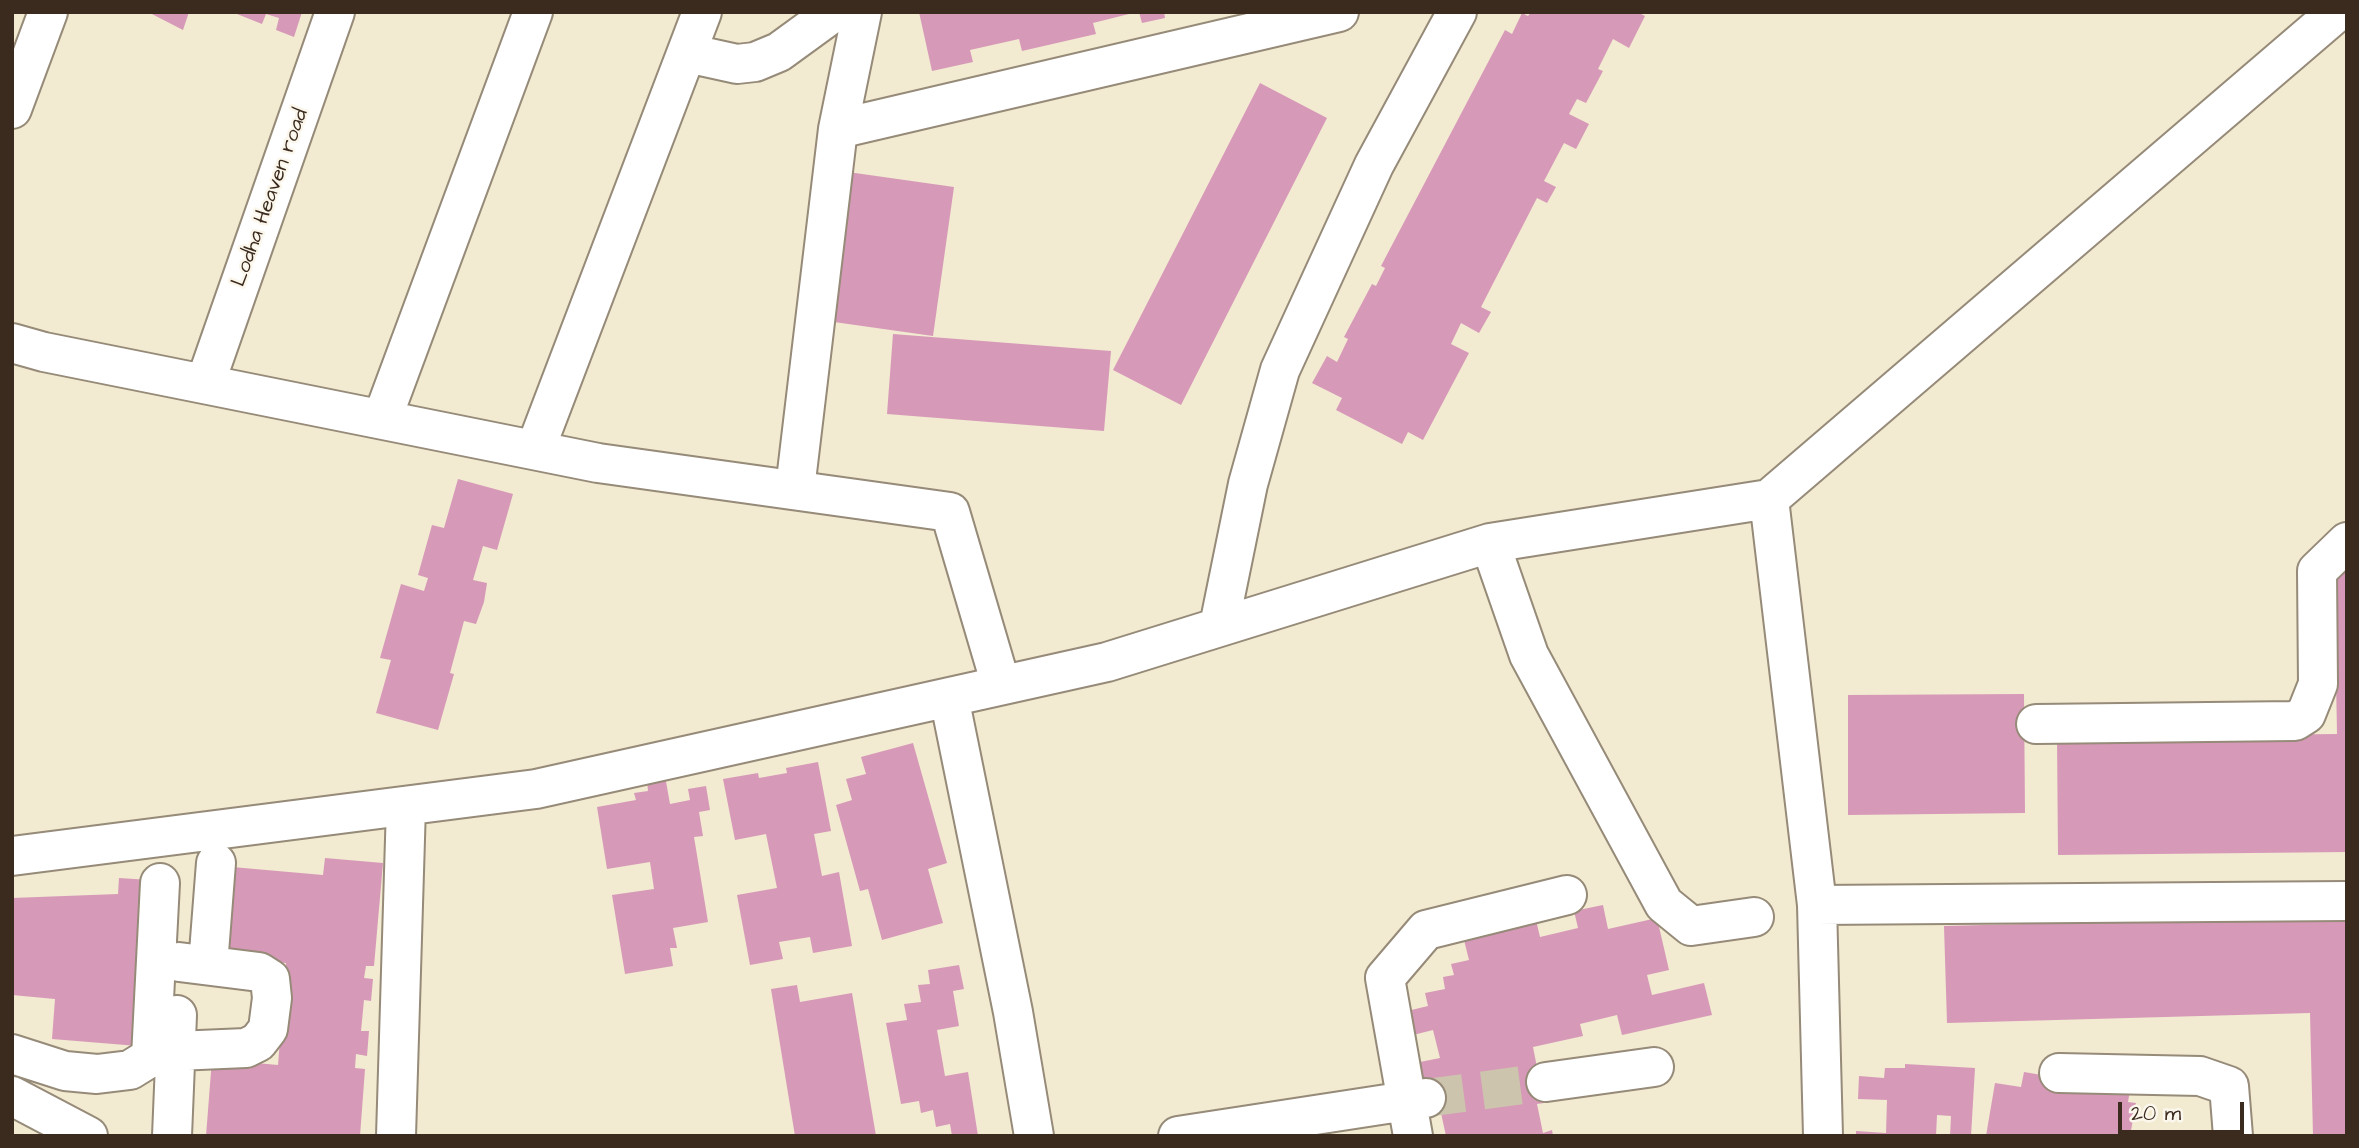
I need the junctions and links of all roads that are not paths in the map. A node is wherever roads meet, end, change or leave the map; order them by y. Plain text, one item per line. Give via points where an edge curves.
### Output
1 (48, 12) edge
2 (335, 12) edge
3 (533, 12) edge
4 (702, 12) edge
5 (834, 12) edge
6 (862, 12) edge
7 (1339, 12) edge
8 (1457, 12) edge
9 (2337, 12) edge
10 (687, 53) junction
11 (12, 109) edge
12 (838, 129) junction
13 (12, 343) edge
14 (205, 384) junction
15 (382, 419) junction
16 (535, 450) junction
17 (795, 489) junction
18 (1769, 499) junction
19 (2347, 542) edge
20 (1490, 543) junction
21 (1219, 626) junction
22 (1001, 685) junction
23 (949, 696) junction
24 (2036, 724) dead end
25 (406, 806) junction
26 (184, 835) junction
27 (12, 856) edge
28 (216, 863) dead end
29 (160, 883) dead end
30 (1567, 895) dead end
31 (2347, 901) edge
32 (1817, 905) junction
33 (1754, 917) dead end
34 (193, 963) junction
35 (166, 1014) junction
36 (176, 1051) junction
37 (12, 1054) edge
38 (1654, 1067) dead end
39 (2059, 1073) dead end
40 (1546, 1082) tunnel mouth
41 (12, 1096) edge
42 (1415, 1112) edge
43 (88, 1136) edge
44 (172, 1136) edge
45 (396, 1136) edge
46 (1034, 1136) edge
47 (1178, 1136) edge
48 (1823, 1136) edge
49 (2233, 1136) edge

1 - 11 street
2 - 14 street, Lodha Heaven road
3 - 15 street
4 - 10 street
5 - 10 street via 779,52 755,62 737,64
6 - 12 street
7 - 12 street
8 - 21 street via 1374,164 1280,370 1248,484
9 - 18 street
10 - 16 street
12 - 17 street
13 - 14 street
14 - 15 street
15 - 16 street
16 - 17 street via 598,463
17 - 22 street via 950,512
18 - 20 street
18 - 32 street
19 - 24 street via 2317,571 2318,684 2306,714 2295,720
20 - 21 street
20 - 33 street via 1528,655 1664,904 1691,926
21 - 22 street via 1107,662
22 - 23 street
23 - 25 street via 536,789
23 - 46 street
25 - 26 street
25 - 45 street
26 - 27 street
26 - 34 street
28 - 34 street
29 - 35 street
30 - 42 street via 1426,930 1385,978
31 - 32 street
32 - 48 street
34 - 35 street
34 - 36 street via 244,968 270,979 268,1029 246,1048
35 - 36 street
35 - 37 street via 151,1057 130,1070 65,1071
36 - 44 street
38 - 40 street
39 - 49 street via 2200,1076 2229,1086
41 - 43 street
42 - 47 street

